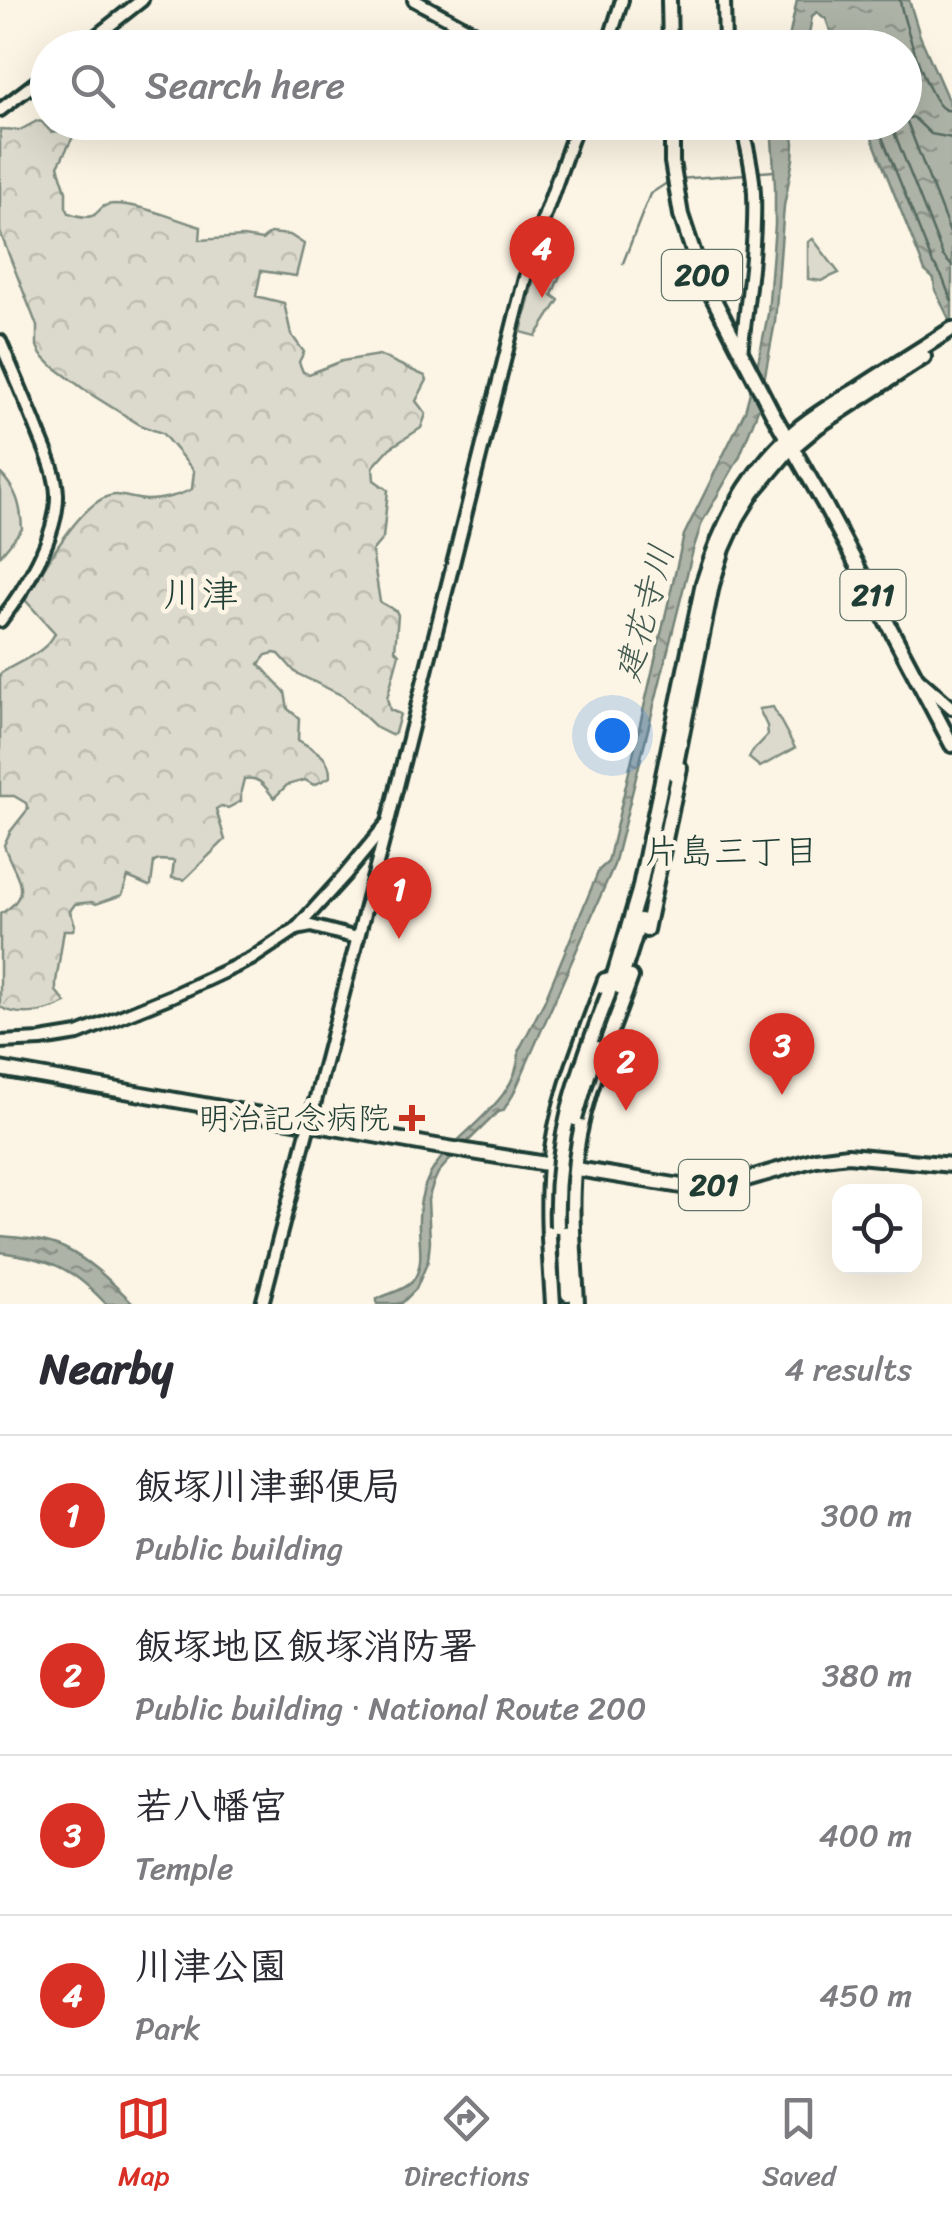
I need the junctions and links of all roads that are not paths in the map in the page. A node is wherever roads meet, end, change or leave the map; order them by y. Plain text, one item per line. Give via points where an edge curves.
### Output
1 (142, 0) edge
2 (414, 0) edge
3 (622, 0) edge
4 (670, 0) edge
5 (724, 0) edge
6 (104, 30) edge
7 (470, 30) edge
8 (612, 30) edge
9 (670, 30) edge
10 (725, 30) edge
11 (30, 87) edge
12 (0, 110) edge
13 (572, 140) edge
14 (673, 140) edge
15 (745, 140) edge
16 (952, 329) edge
17 (0, 340) edge
18 (952, 340) edge
19 (743, 357) junction
20 (912, 360) junction
21 (790, 442) junction
22 (0, 621) edge
23 (915, 676) junction
24 (689, 706) junction
25 (952, 708) edge
26 (952, 744) edge
27 (666, 771) junction
28 (388, 822) junction
29 (296, 929) junction
30 (357, 938) junction
31 (611, 997) junction
32 (0, 1042) edge
33 (0, 1069) edge
34 (308, 1122) junction
35 (550, 1164) junction
36 (952, 1165) edge
37 (574, 1168) junction
38 (262, 1304) edge
39 (553, 1304) edge
40 (565, 1304) edge
41 (577, 1304) edge

1 - 6 street
2 - 7 street
3 - 8 street
4 - 9 highway
5 - 10 street
11 - 12 street
13 - 28 street via 531,254
14 - 19 highway, 200 via 681,215
15 - 19 street via 754,194
16 - 20 highway
17 - 22 street via 57,493 40,556
18 - 20 highway
19 - 21 highway, 200
20 - 21 highway
21 - 23 highway, 211
21 - 24 highway via 723,548
21 - 27 highway via 744,490 714,549
23 - 25 street
23 - 26 highway, 211
24 - 31 highway via 646,901
24 - 37 highway via 645,932 590,1092
27 - 31 highway
27 - 35 highway via 657,784 624,926 569,1080
28 - 29 street
28 - 30 street
29 - 30 street via 311,926
29 - 32 street via 251,959 100,1025 58,1038
30 - 34 street
31 - 40 highway, bridge via 578,1072 556,1188
33 - 34 highway, 201
34 - 35 highway, 201
34 - 38 street
35 - 37 highway, 201
35 - 39 highway
36 - 37 highway, 201 via 832,1156 749,1180 698,1186
37 - 41 highway

